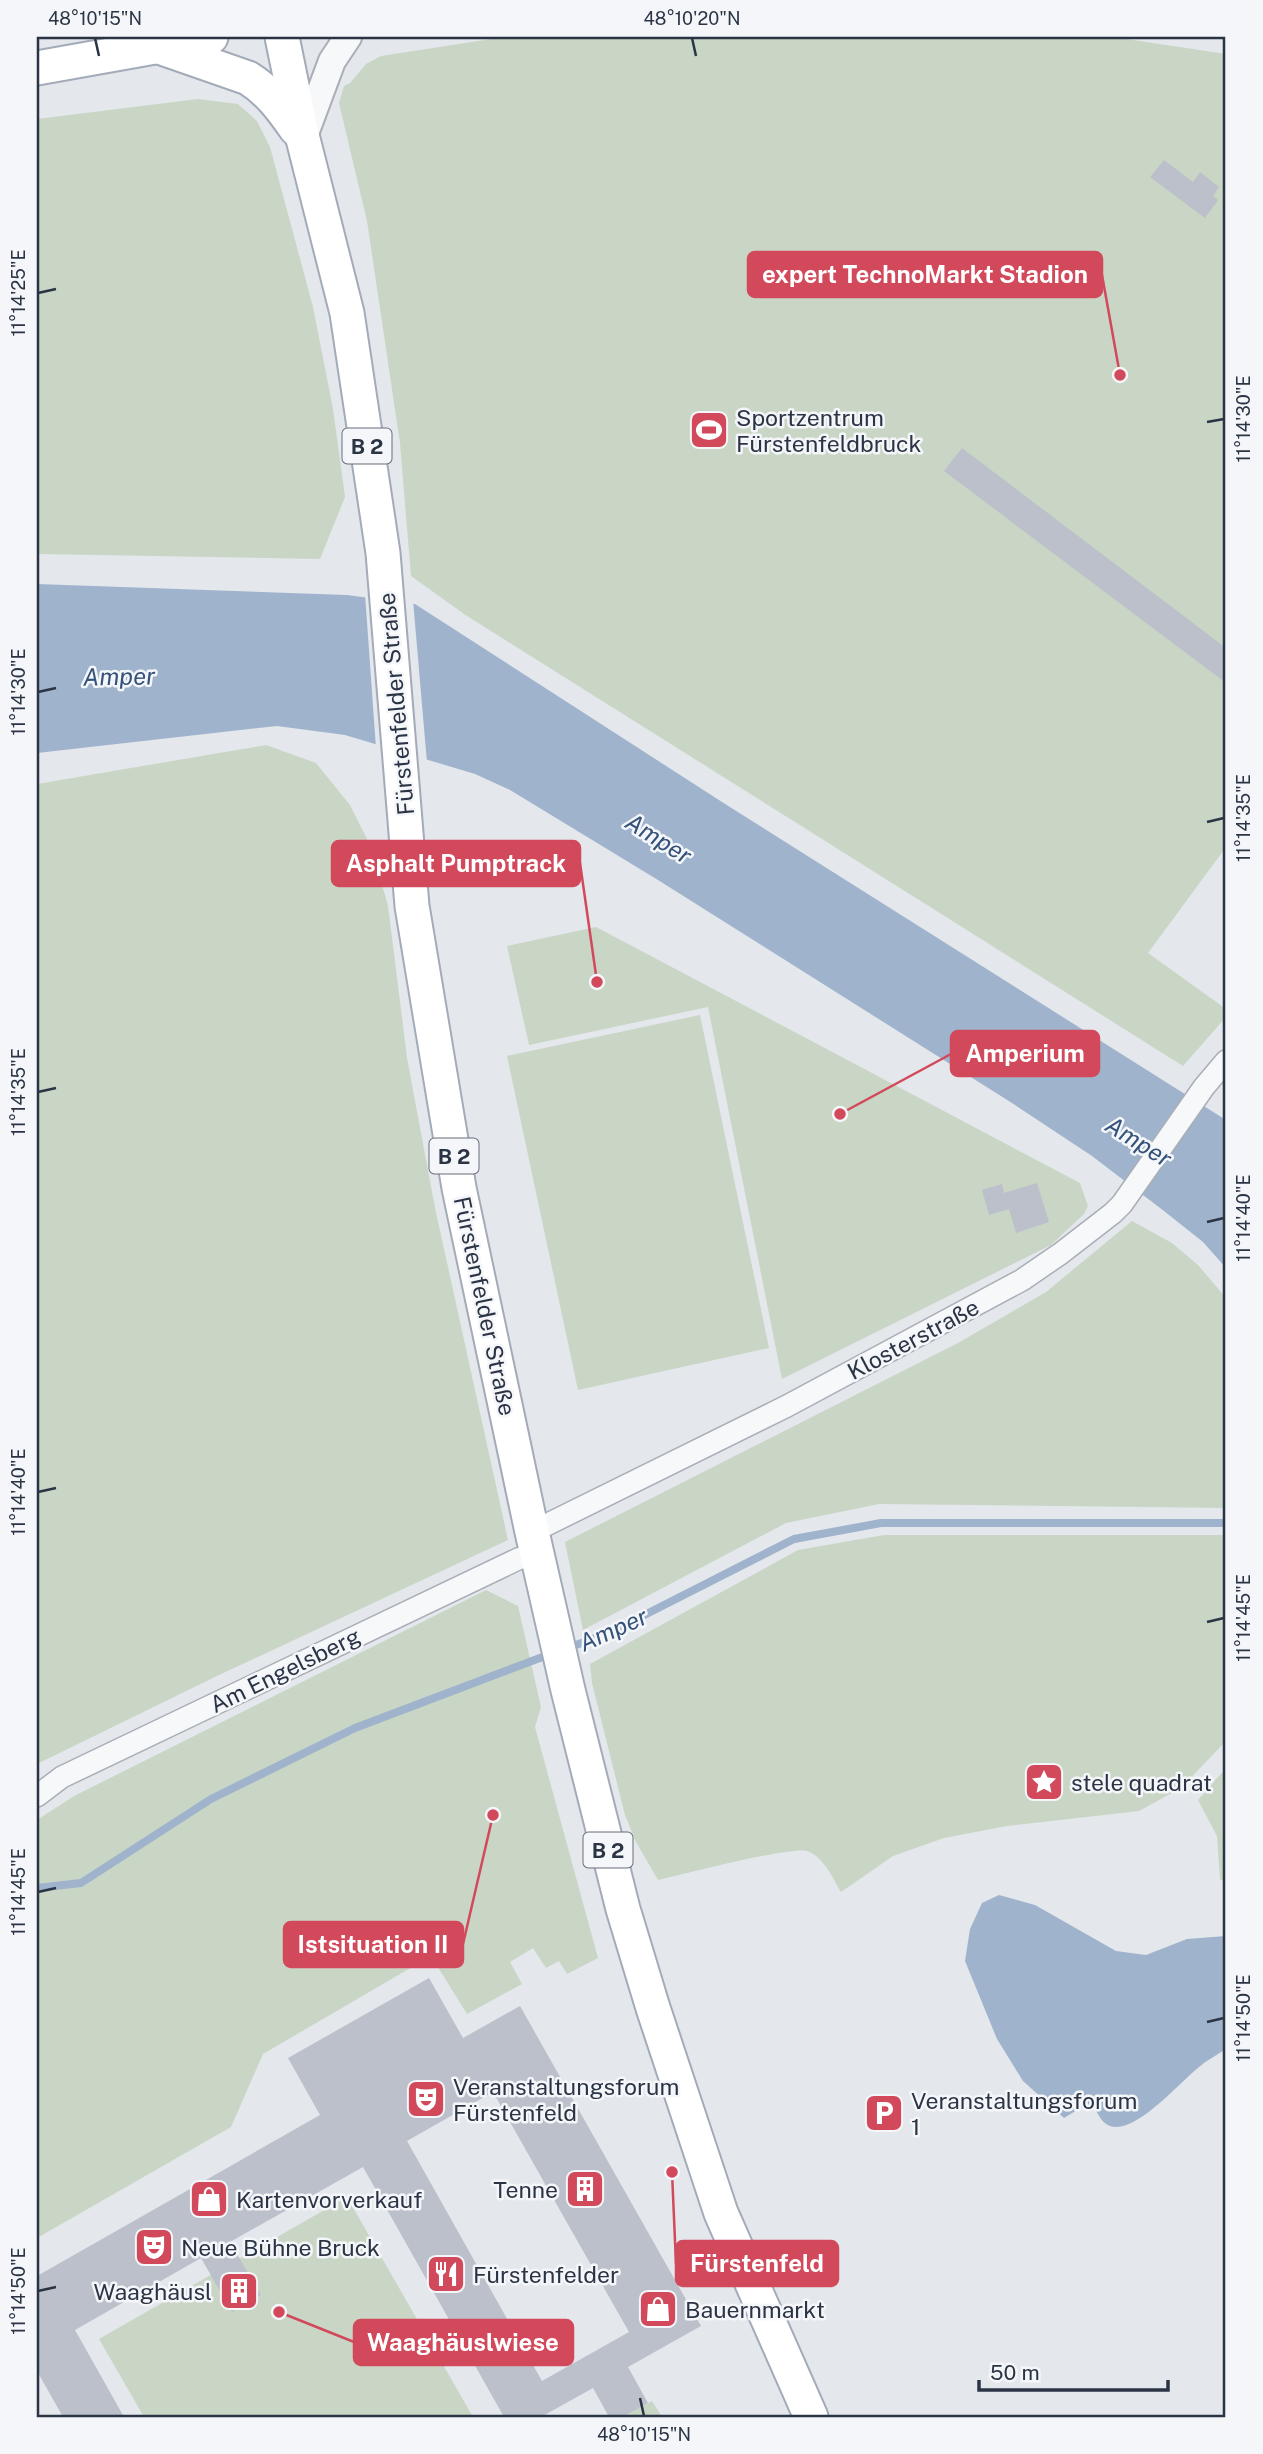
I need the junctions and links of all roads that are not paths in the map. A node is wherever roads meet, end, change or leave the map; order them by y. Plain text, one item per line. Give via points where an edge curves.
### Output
1 (211, 37) edge
2 (282, 37) edge
3 (348, 37) edge
4 (157, 42) edge
5 (37, 68) edge
6 (303, 139) junction
7 (1226, 1060) edge
8 (535, 1543) junction
9 (37, 1796) edge
10 (811, 2417) edge

1 - 4 main road
2 - 6 main road, Fürstenfelder Straße
3 - 6 street via 331,61
4 - 5 main road
4 - 6 main road via 258,84
6 - 8 main road, Fürstenfelder Straße / B 2 via 347,313 386,580 412,906 459,1188
7 - 8 street, Klosterstraße via 1113,1213 1022,1280
8 - 9 street, Am Engelsberg via 518,1559 74,1772
8 - 10 main road, Fürstenfelder Straße / B 2 via 623,1909 697,2147 721,2213

